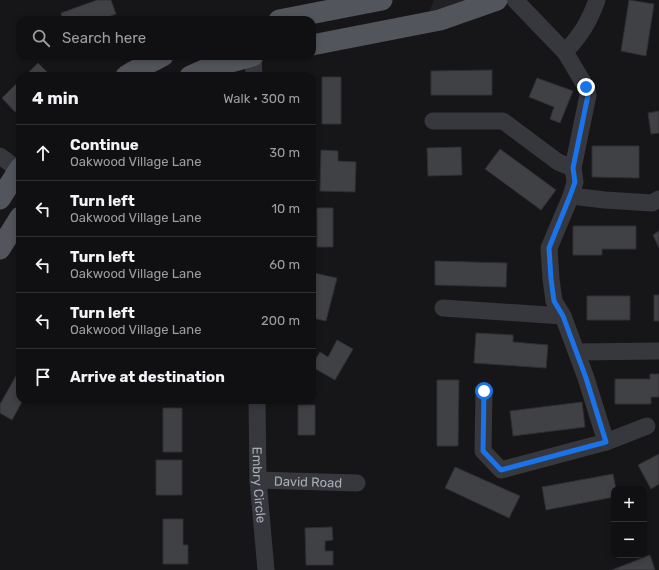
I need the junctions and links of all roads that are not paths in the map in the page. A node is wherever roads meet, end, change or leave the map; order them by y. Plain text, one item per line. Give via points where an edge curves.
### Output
1 (382, 0) edge
2 (497, 0) edge
3 (515, 0) edge
4 (597, 0) edge
5 (300, 16) edge
6 (316, 43) edge
7 (565, 52) junction
8 (155, 60) edge
9 (239, 60) edge
10 (253, 60) edge
11 (132, 72) edge
12 (199, 72) edge
13 (254, 72) edge
14 (433, 121) dead end
15 (0, 156) edge
16 (16, 167) edge
17 (573, 168) junction
18 (16, 174) edge
19 (570, 196) junction
20 (0, 199) edge
21 (659, 199) edge
22 (16, 223) edge
23 (0, 249) edge
24 (443, 308) dead end
25 (563, 316) junction
26 (659, 351) edge
27 (577, 352) junction
28 (484, 391) dead end
29 (257, 404) edge
30 (647, 426) dead end
31 (606, 442) junction
32 (258, 480) junction
33 (358, 483) dead end
34 (266, 570) edge

1 - 5 main road
2 - 6 main road via 440,20
3 - 7 street
4 - 7 street via 579,37
7 - 17 street via 586,87 588,95
8 - 11 main road
9 - 12 main road
10 - 13 street
14 - 17 street via 503,121 558,162
15 - 16 street
17 - 19 street via 575,182
18 - 20 main road
19 - 21 street via 652,203
19 - 25 street via 549,248 554,301
22 - 23 main road
24 - 25 street
25 - 27 street
26 - 27 street
27 - 31 street
28 - 31 street via 483,451 501,470
29 - 32 street, Embry Circle
30 - 31 street
32 - 33 street, David Road
32 - 34 street, Embry Circle

